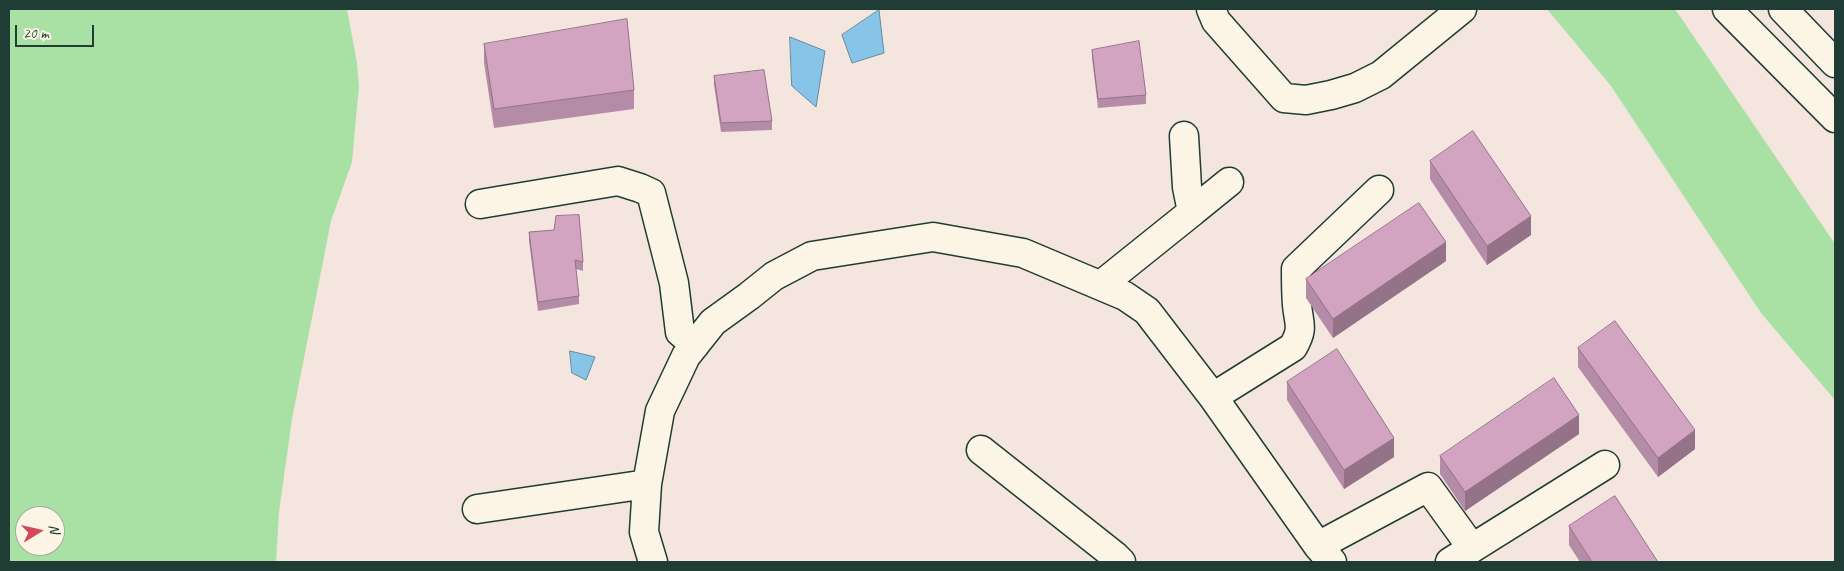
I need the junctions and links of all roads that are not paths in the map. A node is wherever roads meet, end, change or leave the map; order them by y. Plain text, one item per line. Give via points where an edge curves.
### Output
1 (1462, 9) edge
2 (1728, 9) edge
3 (1783, 9) edge
4 (1207, 13) edge
5 (1835, 63) edge
6 (1832, 108) edge
7 (1184, 136) dead end
8 (1229, 182) dead end
9 (1379, 190) dead end
10 (480, 204) dead end
11 (1192, 212) junction
12 (1101, 285) junction
13 (695, 345) junction
14 (1213, 397) junction
15 (981, 450) dead end
16 (1605, 465) dead end
17 (647, 484) junction
18 (477, 509) dead end
19 (1472, 548) junction
20 (1325, 554) edge
21 (652, 562) edge
22 (1121, 562) edge
23 (1450, 562) edge

1 - 4 street via 1382,75 1355,88 1306,100 1284,98
2 - 6 street
3 - 5 street
7 - 11 street
8 - 11 street
9 - 14 street via 1296,268 1301,325 1293,347
10 - 13 street via 618,181 651,193 674,283 680,332
11 - 12 street
12 - 13 street via 1023,253 933,237 812,256 774,276 713,322
12 - 14 street via 1147,311
13 - 17 street via 686,356 660,411
14 - 20 street
15 - 22 street
16 - 19 street
17 - 18 street
17 - 21 street via 644,532
19 - 20 street via 1428,487
19 - 23 street

